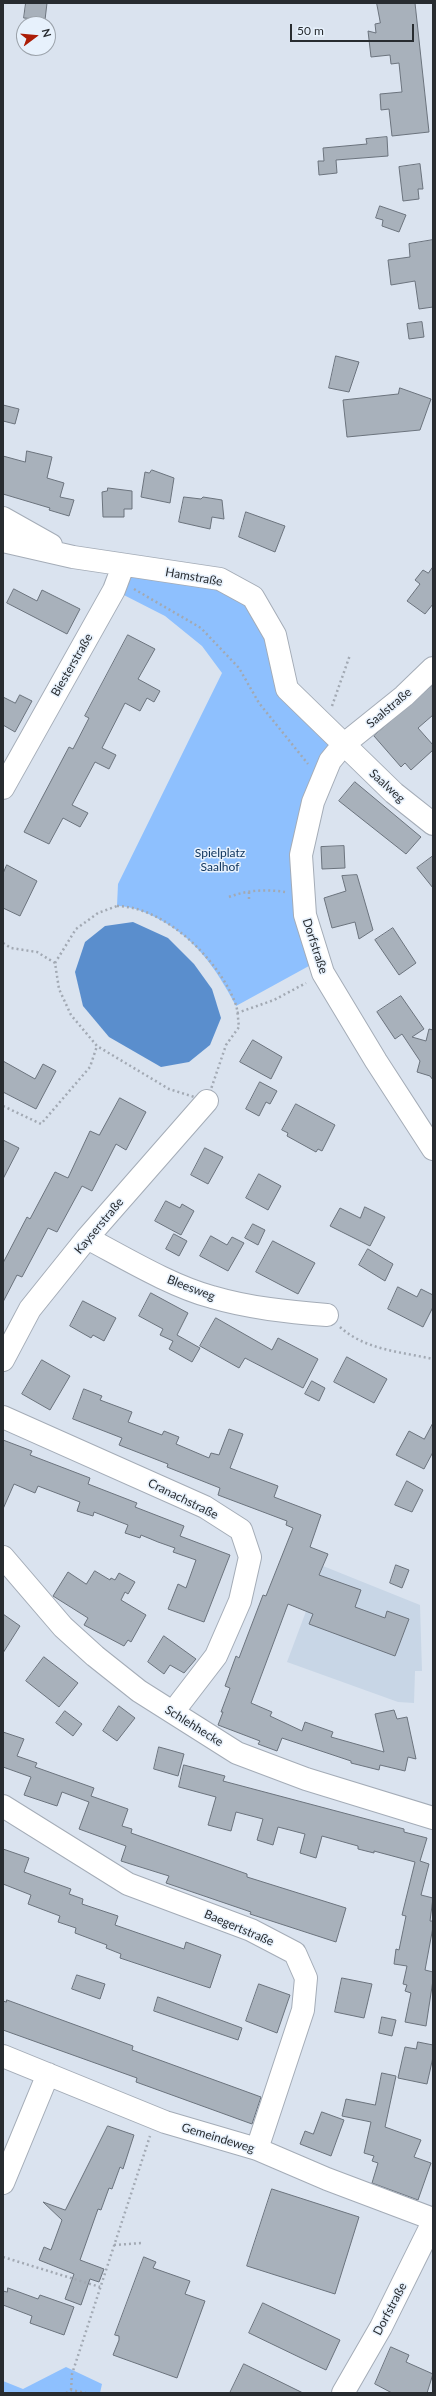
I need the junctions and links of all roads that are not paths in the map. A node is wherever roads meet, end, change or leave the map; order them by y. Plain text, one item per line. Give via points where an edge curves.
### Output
1 (3, 518) edge
2 (3, 540) edge
3 (73, 557) junction
4 (120, 572) junction
5 (433, 668) edge
6 (343, 745) junction
7 (10, 759) edge
8 (3, 788) edge
9 (433, 824) edge
10 (207, 1101) road end
11 (429, 1135) edge
12 (87, 1238) junction
13 (327, 1315) road end
14 (3, 1360) edge
15 (3, 1417) edge
16 (3, 1557) edge
17 (173, 1712) junction
18 (3, 1806) edge
19 (433, 1818) edge
20 (3, 2056) edge
21 (48, 2074) junction
22 (257, 2149) junction
23 (3, 2183) edge
24 (433, 2219) edge
25 (433, 2222) edge
26 (348, 2392) edge

1 - 3 street
2 - 3 street, Hamstraße
3 - 4 street, Hamstraße
4 - 6 street, Hamstraße via 220,579 254,597 275,635 287,689
4 - 7 street, Biesterstraße via 114,590
5 - 6 street, Saalstraße via 404,696
6 - 9 street, Saalweg via 394,794
6 - 11 street, Dorfstraße via 330,761 313,802 301,855 305,915 323,973 376,1061
7 - 8 street, Biesterstraße
10 - 12 street, Kayserstraße
12 - 13 street, Bleesweg via 149,1271 212,1297 293,1312
12 - 14 street, Kayserstraße via 30,1309
15 - 17 street, Cranachstraße via 205,1508 241,1530 250,1557 240,1601 216,1656
16 - 17 street, Schlehhecke via 62,1627 139,1692
17 - 19 street, Schlehhecke via 236,1753 306,1779
18 - 22 street, Baegertstraße via 128,1884 251,1930 295,1953 306,1978 303,2010
20 - 21 street, Gemeindeweg
21 - 22 street, Gemeindeweg via 156,2118
21 - 23 street
22 - 24 street, Gemeindeweg via 327,2179
25 - 26 street, Dorfstraße

